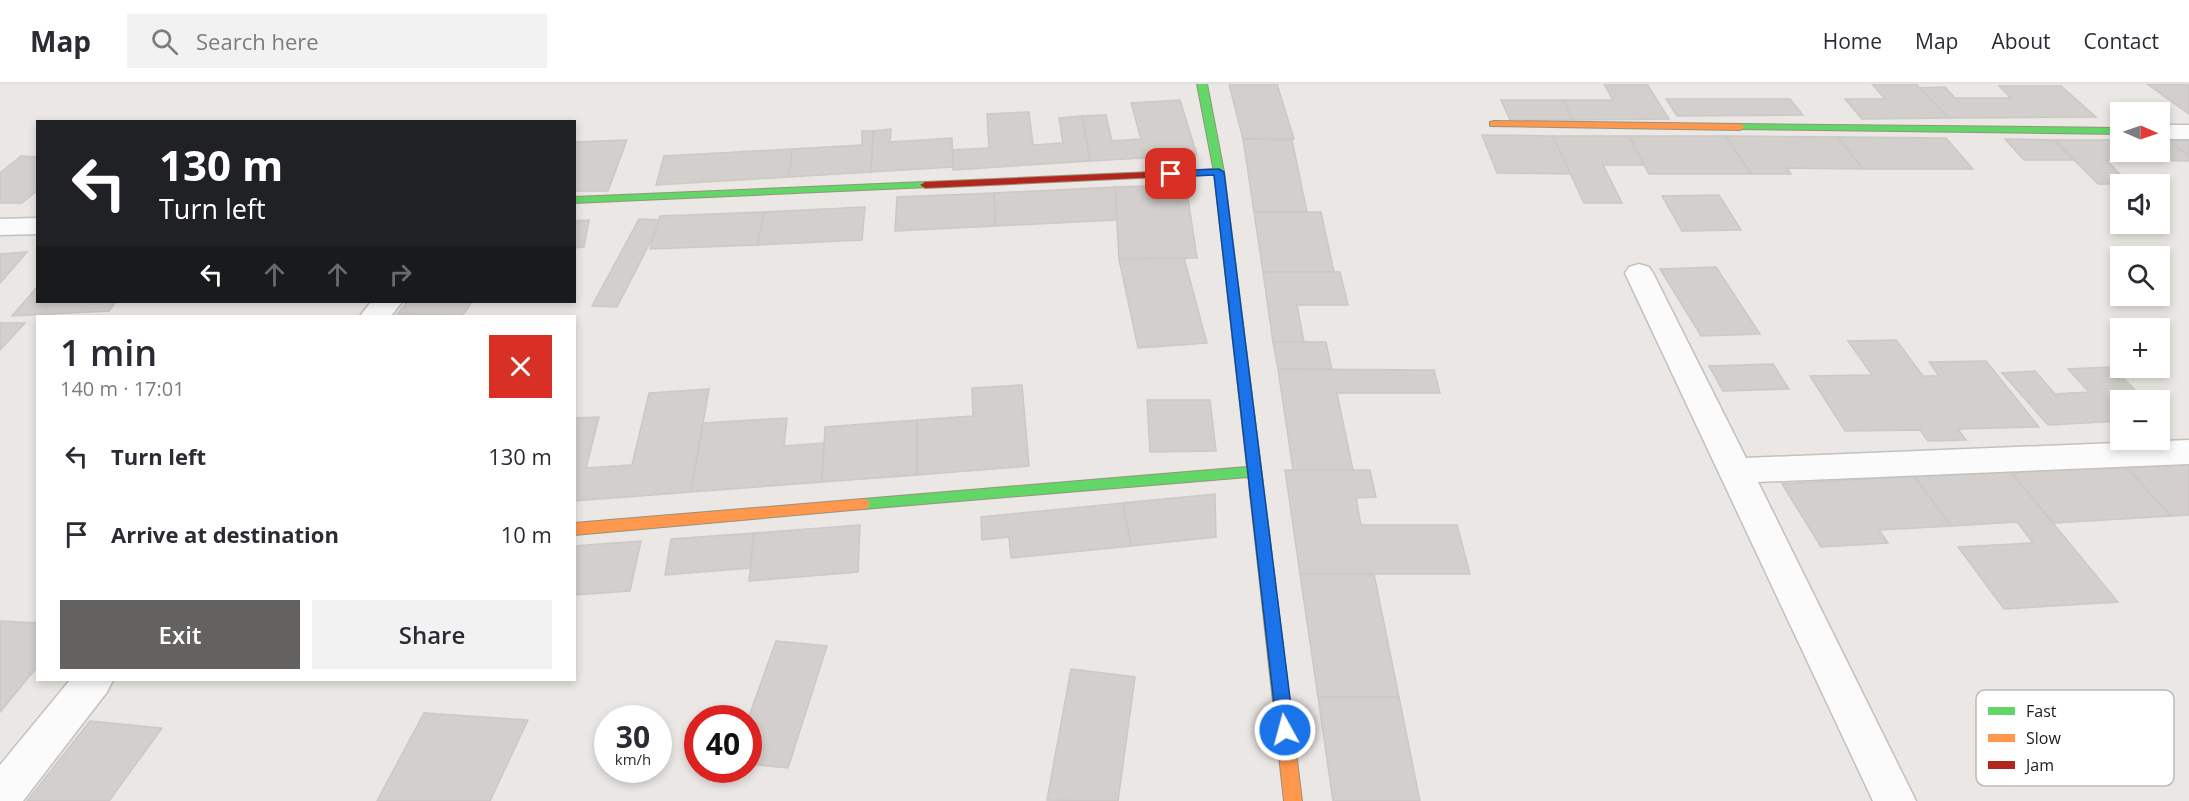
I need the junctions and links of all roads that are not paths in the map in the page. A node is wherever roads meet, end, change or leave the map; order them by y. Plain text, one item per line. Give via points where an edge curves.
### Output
1 (1202, 84) edge
2 (1494, 124) dead end
3 (2110, 132) edge
4 (2170, 132) edge
5 (2189, 132) edge
6 (1219, 172) junction
7 (576, 200) edge
8 (36, 226) edge
9 (0, 227) edge
10 (1639, 273) dead end
11 (386, 303) edge
12 (376, 315) edge
13 (2189, 452) edge
14 (1254, 471) junction
15 (1735, 471) junction
16 (576, 529) edge
17 (92, 681) edge
18 (0, 797) edge
19 (1293, 801) edge
20 (1895, 801) edge

1 - 6 street
2 - 3 street
4 - 5 street
6 - 7 street
6 - 14 street
8 - 9 street
10 - 15 street
11 - 12 street
13 - 15 street
14 - 16 street
14 - 19 street
15 - 20 street
17 - 18 street

